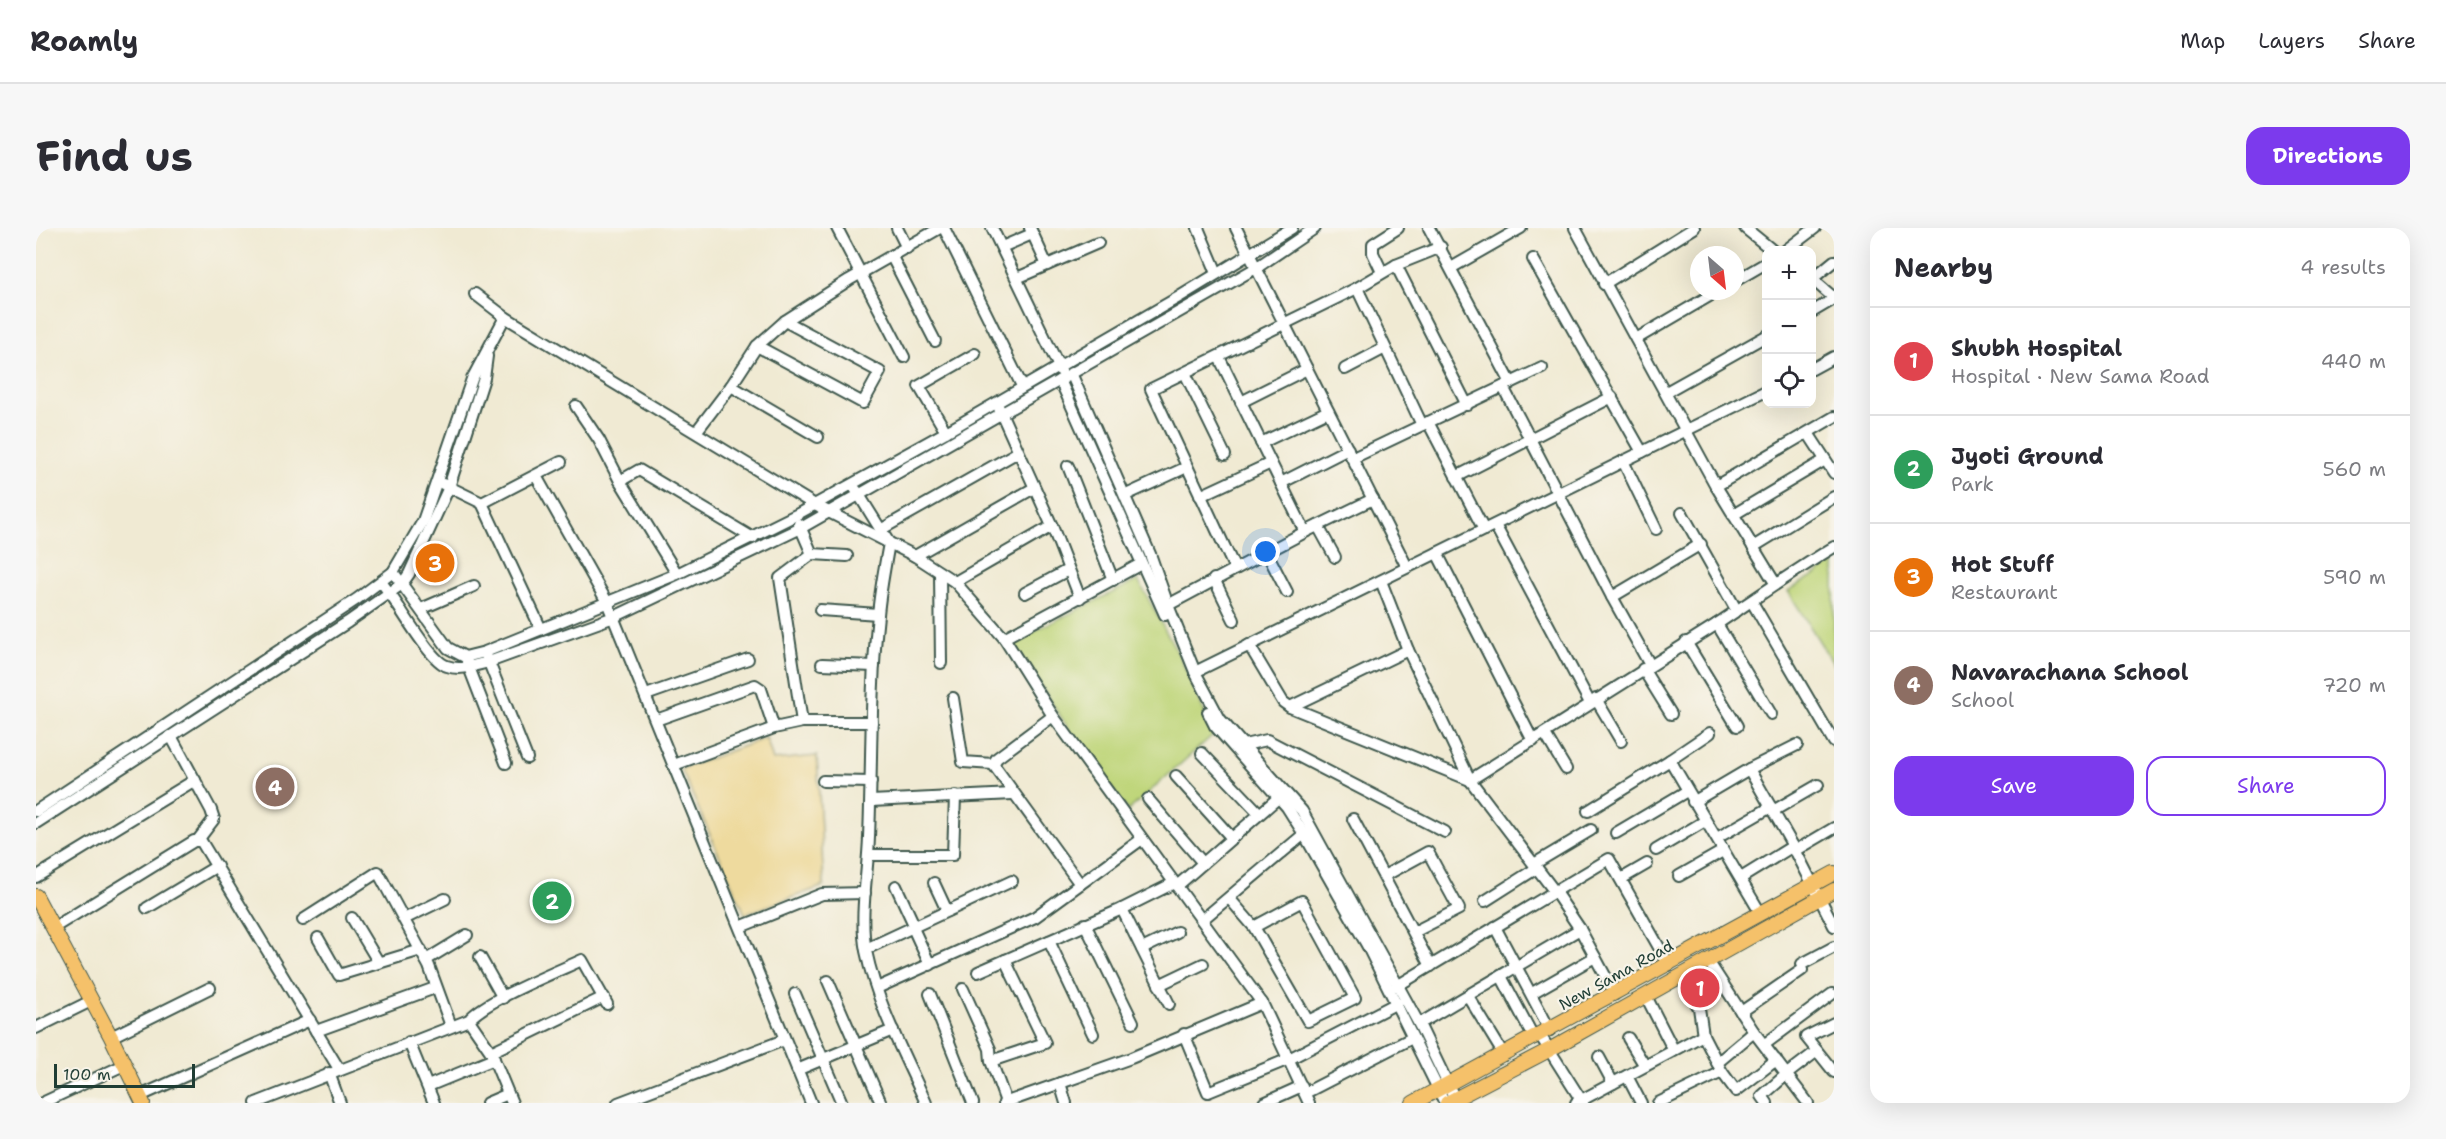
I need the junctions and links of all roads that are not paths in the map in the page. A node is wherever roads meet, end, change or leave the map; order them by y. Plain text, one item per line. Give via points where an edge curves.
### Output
1 (837, 228) edge
2 (897, 228) edge
3 (942, 228) edge
4 (992, 228) edge
5 (1198, 228) edge
6 (1236, 228) edge
7 (1292, 228) edge
8 (1315, 228) edge
9 (1398, 228) edge
10 (1429, 228) edge
11 (1521, 228) edge
12 (1694, 228) edge
13 (1745, 228) edge
14 (1577, 229) edge
15 (1031, 230) edge
16 (1808, 230) edge
17 (1098, 243) dead end
18 (1767, 246) edge
19 (1790, 246) edge
20 (1002, 247) junction
21 (1440, 247) junction
22 (906, 248) junction
23 (1249, 254) junction
24 (892, 257) junction
25 (1533, 260) dead end
26 (1834, 261) edge
27 (1047, 265) junction
28 (1396, 265) junction
29 (1762, 266) edge
30 (1256, 268) junction
31 (1451, 268) junction
32 (1382, 272) junction
33 (1217, 273) junction
34 (860, 275) junction
35 (1744, 276) edge
36 (1816, 276) edge
37 (1017, 279) junction
38 (1816, 283) edge
39 (1604, 284) junction
40 (1358, 288) junction
41 (475, 294) dead end
42 (1834, 299) edge
43 (1703, 300) edge
44 (1816, 310) edge
45 (506, 317) junction
46 (785, 321) junction
47 (1284, 324) junction
48 (1636, 339) junction
49 (1762, 339) edge
50 (935, 341) dead end
51 (757, 346) junction
52 (488, 347) junction
53 (1386, 348) junction
54 (975, 354) dead end
55 (904, 357) dead end
56 (1218, 357) junction
57 (1834, 357) edge
58 (1059, 366) junction
59 (1816, 367) edge
60 (1542, 368) dead end
61 (1307, 369) junction
62 (1345, 369) dead end
63 (1185, 373) junction
64 (1065, 377) junction
65 (1507, 385) junction
66 (731, 386) junction
67 (1022, 386) junction
68 (1666, 392) junction
69 (1762, 393) edge
70 (1612, 397) junction
71 (996, 402) junction
72 (1241, 402) junction
73 (1467, 405) junction
74 (576, 406) dead end
75 (1328, 411) junction
76 (1002, 413) junction
77 (1834, 417) edge
78 (1425, 423) junction
79 (1686, 430) junction
80 (696, 432) junction
81 (946, 432) junction
82 (1808, 433) junction
83 (818, 437) dead end
84 (1530, 440) junction
85 (1261, 443) junction
86 (1018, 452) junction
87 (1642, 452) junction
88 (1350, 454) junction
89 (1225, 455) dead end
90 (1825, 460) junction
91 (1623, 461) junction
92 (561, 462) dead end
93 (1271, 463) junction
94 (1068, 466) dead end
95 (1187, 467) junction
96 (1834, 473) edge
97 (536, 476) junction
98 (1456, 477) junction
99 (620, 481) junction
100 (436, 482) junction
101 (1281, 483) junction
102 (852, 484) junction
103 (1716, 486) junction
104 (448, 487) junction
105 (1034, 488) junction
106 (1557, 494) junction
107 (1126, 495) junction
108 (860, 496) junction
109 (1200, 496) junction
110 (1834, 497) edge
111 (1373, 499) junction
112 (482, 503) junction
113 (815, 505) junction
114 (829, 513) junction
115 (1682, 513) dead end
116 (796, 515) junction
117 (1733, 515) junction
118 (1494, 525) junction
119 (1052, 526) junction
120 (1318, 526) junction
121 (801, 528) junction
122 (882, 529) junction
123 (1656, 529) dead end
124 (1484, 530) junction
125 (1305, 532) junction
126 (753, 538) junction
127 (889, 543) junction
128 (1701, 544) junction
129 (1753, 547) junction
130 (1834, 547) edge
131 (1267, 553) junction
132 (1437, 553) junction
133 (812, 554) junction
134 (847, 555) dead end
135 (915, 556) junction
136 (1335, 557) dead end
137 (1142, 564) junction
138 (1407, 567) junction
139 (1234, 569) junction
140 (1068, 570) junction
141 (393, 572) junction
142 (940, 573) junction
143 (677, 574) junction
144 (1214, 579) junction
145 (1113, 580) junction
146 (1381, 581) junction
147 (381, 582) junction
148 (955, 582) junction
149 (1775, 583) junction
150 (402, 584) junction
151 (474, 586) dead end
152 (390, 592) junction
153 (1287, 592) dead end
154 (1025, 593) dead end
155 (1611, 597) junction
156 (1080, 598) junction
157 (608, 602) junction
158 (1752, 602) junction
159 (1168, 605) junction
160 (421, 609) junction
161 (820, 610) dead end
162 (1737, 611) junction
163 (878, 614) junction
164 (614, 617) junction
165 (1234, 620) dead end
166 (1717, 624) junction
167 (541, 629) junction
168 (1004, 638) junction
169 (1686, 642) junction
170 (1249, 645) junction
171 (1408, 650) junction
172 (487, 657) junction
173 (748, 659) dead end
174 (467, 662) junction
175 (941, 663) dead end
176 (822, 664) dead end
177 (874, 666) junction
178 (1646, 667) junction
179 (1195, 672) junction
180 (213, 694) junction
181 (646, 695) junction
182 (953, 698) dead end
183 (1593, 701) junction
184 (220, 704) junction
185 (1290, 707) junction
186 (1671, 714) dead end
187 (1772, 714) dead end
188 (1053, 716) junction
189 (656, 720) junction
190 (802, 722) junction
191 (872, 722) junction
192 (1737, 726) dead end
193 (774, 728) junction
194 (1710, 733) dead end
195 (1545, 734) junction
196 (171, 736) junction
197 (1533, 741) junction
198 (1622, 741) dead end
199 (1834, 742) edge
200 (1797, 745) dead end
201 (1244, 746) junction
202 (1202, 753) dead end
203 (527, 758) dead end
204 (1670, 760) junction
205 (506, 763) dead end
206 (993, 764) junction
207 (674, 765) junction
208 (1566, 769) dead end
209 (1749, 769) junction
210 (1176, 776) dead end
211 (195, 780) junction
212 (1470, 780) junction
213 (823, 781) dead end
214 (871, 782) junction
215 (1818, 785) dead end
216 (1687, 791) junction
217 (1013, 794) junction
218 (954, 796) junction
219 (1278, 798) junction
220 (1148, 799) dead end
221 (871, 801) junction
222 (1694, 802) junction
223 (1772, 809) junction
224 (36, 811) edge
225 (1588, 811) dead end
226 (1259, 813) junction
227 (1353, 819) dead end
228 (1705, 821) junction
229 (36, 823) edge
230 (1834, 828) edge
231 (1591, 830) dead end
232 (1445, 832) dead end
233 (1616, 833) dead end
234 (1304, 834) junction
235 (1232, 837) junction
236 (1717, 838) junction
237 (1142, 839) junction
238 (198, 840) junction
239 (1794, 849) junction
240 (1656, 850) dead end
241 (1723, 851) junction
242 (869, 855) junction
243 (1203, 863) junction
244 (1647, 864) dead end
245 (217, 866) junction
246 (1536, 866) junction
247 (1834, 873) edge
248 (1384, 876) junction
249 (1679, 876) dead end
250 (36, 877) edge
251 (1740, 878) junction
252 (1621, 879) junction
253 (1012, 881) dead end
254 (934, 883) dead end
255 (1080, 884) junction
256 (1175, 884) junction
257 (896, 886) dead end
258 (1834, 890) edge
259 (1815, 891) junction
260 (1554, 892) junction
261 (865, 893) junction
262 (36, 896) edge
263 (1229, 898) junction
264 (445, 899) dead end
265 (1485, 901) dead end
266 (147, 908) dead end
267 (1122, 909) junction
268 (947, 911) junction
269 (1761, 914) junction
270 (352, 918) dead end
271 (404, 919) junction
272 (303, 920) dead end
273 (1202, 920) junction
274 (1085, 924) junction
275 (1834, 926) edge
276 (740, 927) junction
277 (914, 927) junction
278 (1254, 927) junction
279 (1495, 927) junction
280 (53, 928) junction
281 (1580, 929) junction
282 (1177, 932) dead end
283 (1414, 932) junction
284 (466, 935) dead end
285 (318, 938) dead end
286 (1049, 941) junction
287 (1834, 947) edge
288 (866, 949) junction
289 (1142, 949) junction
290 (423, 955) junction
291 (480, 957) dead end
292 (1595, 957) junction
293 (1005, 960) junction
294 (1708, 962) junction
295 (379, 963) junction
296 (930, 964) junction
297 (1203, 964) dead end
298 (1669, 965) junction
299 (1431, 966) junction
300 (1516, 967) junction
301 (978, 972) dead end
302 (1501, 976) junction
303 (1681, 976) junction
304 (828, 981) dead end
305 (1159, 985) junction
306 (1397, 986) junction
307 (210, 988) dead end
308 (435, 988) junction
309 (877, 988) junction
310 (963, 988) dead end
311 (1532, 993) junction
312 (795, 994) dead end
313 (930, 994) dead end
314 (1615, 994) junction
315 (1832, 994) dead end
316 (1468, 996) junction
317 (503, 998) junction
318 (91, 1001) junction
319 (1649, 1002) dead end
320 (1262, 1003) junction
321 (1397, 1003) junction
322 (1169, 1004) dead end
323 (1741, 1012) junction
324 (310, 1020) junction
325 (468, 1020) junction
326 (1133, 1022) dead end
327 (1834, 1023) edge
328 (1419, 1024) junction
329 (451, 1026) junction
330 (36, 1028) edge
331 (893, 1030) junction
332 (316, 1031) junction
333 (1754, 1032) junction
334 (1093, 1034) dead end
335 (1184, 1034) junction
336 (1541, 1034) junction
337 (1703, 1035) junction
338 (111, 1037) junction
339 (1412, 1038) junction
340 (1628, 1038) dead end
341 (784, 1040) junction
342 (409, 1042) junction
343 (1765, 1044) junction
344 (855, 1045) junction
345 (1549, 1050) junction
346 (1674, 1051) junction
347 (1817, 1051) junction
348 (1504, 1055) junction
349 (493, 1056) junction
350 (1599, 1057) dead end
351 (1289, 1059) junction
352 (823, 1060) junction
353 (1776, 1060) junction
354 (991, 1061) junction
355 (124, 1065) junction
356 (1645, 1066) junction
357 (1719, 1067) junction
358 (796, 1070) junction
359 (334, 1071) junction
360 (1834, 1072) edge
361 (1786, 1074) junction
362 (1627, 1076) junction
363 (1060, 1083) junction
364 (1613, 1083) junction
365 (428, 1086) junction
366 (1305, 1094) edge
367 (36, 1095) edge
368 (1447, 1096) edge
369 (510, 1099) edge
370 (141, 1100) edge
371 (1580, 1102) edge
372 (41, 1103) edge
373 (256, 1103) edge
374 (340, 1103) edge
375 (434, 1103) edge
376 (487, 1103) edge
377 (618, 1103) edge
378 (811, 1103) edge
379 (842, 1103) edge
380 (881, 1103) edge
381 (926, 1103) edge
382 (973, 1103) edge
383 (1005, 1103) edge
384 (1066, 1103) edge
385 (1264, 1103) edge
386 (1413, 1103) edge
387 (1641, 1103) edge
388 (1658, 1103) edge
389 (1767, 1103) edge
390 (1808, 1103) edge

1 - 34 street
2 - 22 street
3 - 22 street
3 - 67 street
4 - 20 street
5 - 33 street
6 - 23 street
7 - 23 street
8 - 30 street
9 - 32 street via 1372,244
10 - 21 street
11 - 31 street
12 - 39 street
13 - 18 street
14 - 39 street
15 - 20 street
15 - 27 street
16 - 19 street
17 - 27 street
20 - 37 street
21 - 28 street
21 - 31 street
22 - 24 street
23 - 30 street
23 - 33 street
24 - 34 street
24 - 50 street
25 - 70 street
26 - 36 street
27 - 37 street
28 - 32 street
28 - 73 street
29 - 35 street
30 - 47 street
30 - 64 street
31 - 65 street
32 - 40 street
33 - 58 street
34 - 46 street
34 - 55 street
37 - 58 street
38 - 42 street
39 - 48 street
40 - 47 street
40 - 53 street
41 - 45 street
42 - 44 street
43 - 48 street
45 - 52 street
45 - 80 street
46 - 51 street
46 - 51 street via 880,372 863,403
47 - 56 street
47 - 61 street
48 - 68 street
49 - 68 street
51 - 66 street
52 - 100 street via 472,380
52 - 104 street via 484,378
53 - 62 street
53 - 78 street
54 - 81 street via 920,386
56 - 63 street
56 - 72 street
57 - 59 street
58 - 64 street
58 - 67 street
60 - 65 street
61 - 72 street
61 - 75 street
63 - 89 street
63 - 95 street via 1151,390
64 - 76 street
64 - 107 street
64 - 137 street
65 - 73 street
65 - 84 street
66 - 80 street
66 - 83 street
67 - 71 street
68 - 79 street
69 - 79 street
70 - 84 street
70 - 87 street
71 - 76 street
71 - 81 street
72 - 85 street
73 - 78 street
74 - 99 street
75 - 85 street
75 - 88 street
76 - 86 street
76 - 108 street
77 - 82 street
78 - 88 street
78 - 98 street
79 - 87 street
79 - 103 street
80 - 113 street
81 - 102 street
82 - 90 street
82 - 103 street
84 - 98 street
84 - 106 street
85 - 93 street
86 - 105 street
86 - 122 street
87 - 91 street
88 - 101 street
88 - 111 street
90 - 96 street
90 - 117 street
91 - 106 street
91 - 123 street
92 - 97 street
93 - 101 street
93 - 109 street
94 - 145 street
95 - 107 street
95 - 109 street
97 - 112 street
97 - 157 street
98 - 124 street
99 - 126 street via 639,470
99 - 143 street
100 - 104 street
100 - 141 street via 423,521
101 - 125 street
102 - 108 street
102 - 113 street
103 - 117 street
104 - 112 street
104 - 150 street
105 - 119 street
105 - 135 street
106 - 118 street
106 - 155 street
107 - 159 street
108 - 114 street
108 - 122 street
109 - 139 street
110 - 129 street
111 - 120 street
111 - 138 street
112 - 167 street
113 - 114 street
113 - 116 street
114 - 121 street
114 - 127 street
115 - 128 street
116 - 121 street
116 - 126 street
117 - 129 street
118 - 124 street
118 - 183 street
119 - 140 street
119 - 148 street
120 - 125 street
120 - 136 street
121 - 133 street
121 - 164 street
122 - 127 street
124 - 132 street
125 - 131 street
126 - 143 street
127 - 135 street
127 - 163 street
128 - 155 street
128 - 162 street
129 - 149 street
130 - 149 street
131 - 139 street
131 - 153 street
132 - 138 street
132 - 197 street
133 - 134 street
133 - 190 street via 780,578
135 - 142 street
137 - 145 street
137 - 219 street via 1215,726
138 - 146 street
139 - 144 street
140 - 154 street
140 - 156 street
141 - 147 street
141 - 150 street
142 - 148 street
142 - 175 street
143 - 157 street
144 - 159 street
144 - 165 street
145 - 156 street
146 - 170 street
146 - 171 street
147 - 152 street
147 - 180 street
148 - 168 street
149 - 158 street
150 - 152 street
150 - 160 street
151 - 160 street
152 - 174 street via 438,662 447,667
152 - 184 street
155 - 178 street
156 - 168 street
157 - 164 street
157 - 167 street
158 - 162 street
158 - 199 street
159 - 179 street
160 - 174 street via 448,648
161 - 163 street
162 - 166 street
163 - 177 street
164 - 172 street
164 - 181 street
166 - 169 street
166 - 187 street
167 - 172 street
168 - 188 street
169 - 178 street
169 - 192 street
170 - 179 street
170 - 185 street via 1283,702
171 - 185 street
171 - 212 street
172 - 174 street
172 - 203 street
173 - 181 street
174 - 205 street
176 - 177 street
177 - 191 street
178 - 183 street
178 - 186 street
179 - 201 street via 1220,719
180 - 184 street
180 - 224 street
181 - 189 street
182 - 206 street via 963,762
183 - 195 street
183 - 198 street
184 - 196 street
185 - 212 street
188 - 206 street
188 - 237 street
189 - 193 street via 755,686 761,689
189 - 207 street
190 - 191 street
190 - 193 street
191 - 214 street
193 - 207 street
194 - 204 street
195 - 197 street
195 - 208 street
196 - 211 street
196 - 229 street
197 - 212 street
200 - 209 street
201 - 232 street via 1267,740
201 - 306 street via 1302,811
202 - 226 street
204 - 216 street
204 - 225 street
206 - 217 street
207 - 276 street
209 - 222 street
209 - 223 street
210 - 235 street
211 - 238 street via 214,819
211 - 250 street
212 - 246 street
213 - 214 street
214 - 221 street
215 - 223 street
216 - 222 street
216 - 233 street
217 - 218 street
217 - 255 street
218 - 221 street
218 - 242 street via 953,855
219 - 226 street
219 - 234 street
220 - 243 street
221 - 242 street
222 - 228 street
223 - 236 street
223 - 239 street
226 - 235 street
227 - 248 street
228 - 236 street
228 - 240 street
230 - 239 street
231 - 246 street
234 - 263 street
234 - 321 street
235 - 243 street
236 - 241 street
237 - 255 street
237 - 256 street
238 - 245 street
238 - 280 street
239 - 251 street
239 - 259 street
241 - 249 street
241 - 251 street
242 - 261 street
243 - 256 street
244 - 252 street
245 - 266 street
245 - 324 street
246 - 260 street
246 - 265 street
247 - 259 main road, New Sama Road
248 - 283 street
248 - 283 street via 1428,852 1449,890 1459,909
251 - 269 street
252 - 260 street via 1609,859
252 - 298 street
253 - 268 street
254 - 268 street
255 - 296 street via 1035,917
256 - 267 street
256 - 273 street
257 - 277 street
258 - 259 main road, New Sama Road
259 - 269 main road, New Sama Road
259 - 275 street
259 - 294 main road, New Sama Road
260 - 279 street
260 - 281 street
261 - 276 street via 822,894
261 - 288 street
262 - 280 main road
263 - 273 street
263 - 278 street
264 - 271 street
267 - 274 street
267 - 289 street
268 - 277 street
269 - 298 main road, New Sama Road
270 - 295 street
271 - 272 street via 378,872
271 - 290 street
273 - 320 street
274 - 286 street
274 - 326 street
276 - 341 street
277 - 288 street
277 - 296 street
278 - 278 street via 1308,1021 1355,998 1302,901
279 - 299 street
279 - 300 street
280 - 318 main road
281 - 292 street
281 - 300 street
282 - 289 street
283 - 299 street
284 - 290 street
285 - 295 street via 339,975
286 - 293 street
286 - 334 street
287 - 323 street
288 - 309 street
289 - 305 street
290 - 295 street
290 - 308 street
291 - 317 street
292 - 311 street
292 - 314 street
293 - 301 street
293 - 354 street via 1045,1043
294 - 303 main road, New Sama Road
294 - 323 street
296 - 309 street
297 - 305 street
298 - 314 main road, New Sama Road
299 - 306 street
300 - 302 street
300 - 311 street
302 - 316 street
302 - 336 street
303 - 337 street via 1699,1008
303 - 345 main road, New Sama Road
304 - 344 street
305 - 322 street
306 - 328 street
307 - 338 street
308 - 329 street
308 - 332 street
309 - 331 street
310 - 354 street via 990,1049
311 - 336 street
312 - 352 street
313 - 382 street
314 - 336 main road, New Sama Road
315 - 343 street
316 - 328 street
316 - 348 street
317 - 325 street
317 - 349 street via 582,960 605,1001
318 - 330 street
318 - 338 main road
319 - 346 street
320 - 335 street
320 - 351 street
321 - 339 street
321 - 351 street
323 - 333 street
324 - 332 street
324 - 370 street
325 - 329 street
325 - 349 street
327 - 347 street via 1806,1037
328 - 368 street
329 - 342 street
331 - 344 street
331 - 381 street
332 - 359 street
333 - 343 street
333 - 357 street
335 - 351 street via 1208,1092
335 - 363 street
336 - 345 street
336 - 348 main road, New Sama Road
337 - 346 street
337 - 357 street
338 - 355 main road
339 - 366 street
339 - 368 street
340 - 356 street
341 - 358 street
341 - 377 street
342 - 359 street
342 - 365 street
343 - 353 street
344 - 352 street
344 - 380 street
345 - 368 main road, New Sama Road
345 - 371 street
346 - 356 street
347 - 360 street
347 - 361 street
348 - 368 main road, New Sama Road
349 - 365 street
349 - 369 street
350 - 364 street
351 - 366 street
352 - 358 street
352 - 379 street
353 - 357 street via 1736,1090
353 - 361 street
354 - 383 street
355 - 370 main road
355 - 372 street
356 - 362 street
357 - 388 street
358 - 378 street
359 - 373 street
359 - 374 street
361 - 389 street via 1762,1096
361 - 390 street
362 - 364 street
362 - 387 street
363 - 383 street
363 - 384 street
364 - 371 street
365 - 375 street
366 - 385 street
367 - 372 street
368 - 386 main road, New Sama Road
369 - 376 street

